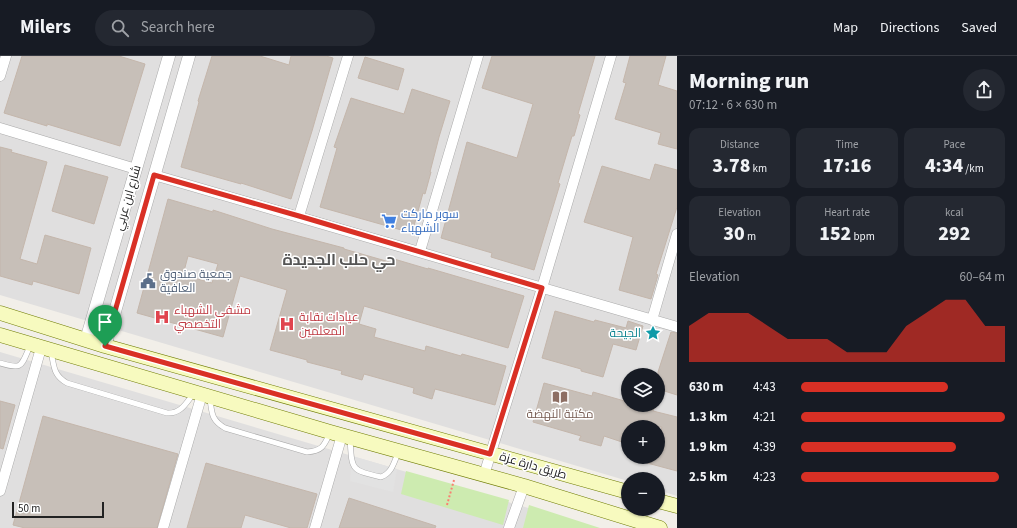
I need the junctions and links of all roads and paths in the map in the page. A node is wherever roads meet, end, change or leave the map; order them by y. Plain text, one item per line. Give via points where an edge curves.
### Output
1 (6, 56) edge
2 (169, 56) edge
3 (189, 56) edge
4 (348, 56) edge
5 (478, 56) edge
6 (611, 56) edge
7 (0, 76) edge
8 (0, 128) edge
9 (136, 169) junction
10 (154, 175) junction
11 (299, 216) junction
12 (677, 234) edge
13 (420, 252) junction
14 (542, 288) junction
15 (0, 313) edge
16 (652, 320) junction
17 (677, 327) edge
18 (0, 334) edge
19 (86, 340) junction
20 (105, 346) junction
21 (41, 347) junction
22 (0, 363) edge
23 (202, 394) junction
24 (341, 435) junction
25 (399, 451) junction
26 (490, 454) junction
27 (458, 468) junction
28 (484, 475) junction
29 (524, 486) junction
30 (621, 490) edge
31 (0, 491) edge
32 (665, 503) edge
33 (447, 505) dead end
34 (677, 506) edge
35 (163, 528) edge
36 (315, 528) edge
37 (510, 528) edge
38 (660, 528) edge

1 - 7 street
2 - 9 street, شارع ابن عربي
3 - 10 street
4 - 11 street
5 - 13 street
6 - 14 street
8 - 9 street
9 - 19 street, شارع ابن عربي
10 - 11 street
10 - 20 street
11 - 13 street
12 - 16 street
13 - 14 street
14 - 16 street
14 - 26 street
15 - 19 main road, طريق دارة عزة
16 - 17 street
18 - 21 main road
19 - 20 main road, طريق دارة عزة
20 - 26 main road, طريق دارة عزة
21 - 22 lane via 24,359 19,366
21 - 23 main road
21 - 23 lane via 55,373 67,383 167,413 175,413
21 - 31 street
23 - 24 main road
23 - 24 lane via 215,421 225,428 307,452 315,452 325,443
23 - 35 street
24 - 25 main road
24 - 25 lane via 351,463 362,473 384,476 391,469
24 - 36 street
25 - 27 main road
26 - 28 street
26 - 30 main road, طريق دارة عزة
27 - 28 main road
27 - 33 path
28 - 29 main road
29 - 37 street
29 - 38 main road
32 - 34 main road

